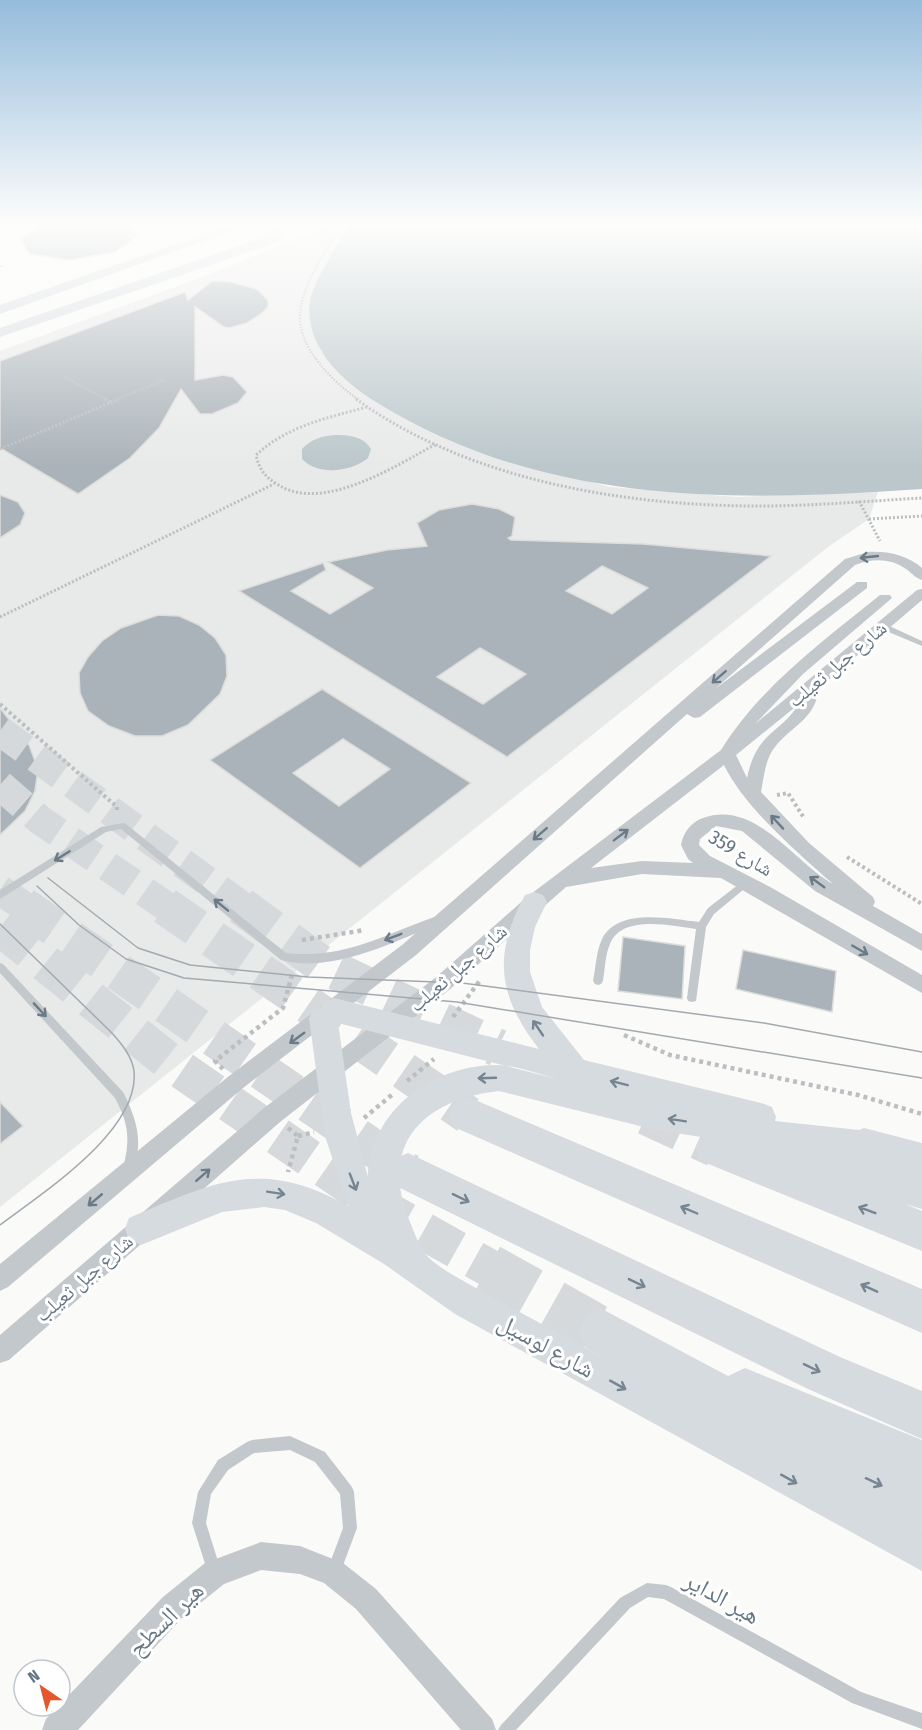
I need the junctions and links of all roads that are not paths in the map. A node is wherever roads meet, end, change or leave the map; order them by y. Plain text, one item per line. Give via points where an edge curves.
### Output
1 (33, 306) edge
2 (62, 306) edge
3 (75, 306) edge
4 (0, 316) edge
5 (0, 331) edge
6 (922, 576) edge
7 (862, 585) dead end
8 (922, 593) edge
9 (885, 598) dead end
10 (882, 626) junction
11 (922, 644) edge
12 (810, 687) junction
13 (727, 754) junction
14 (754, 796) junction
15 (566, 811) junction
16 (741, 880) junction
17 (556, 885) junction
18 (0, 895) edge
19 (534, 902) junction
20 (448, 915) junction
21 (701, 926) junction
22 (899, 930) junction
23 (922, 943) edge
24 (0, 968) edge
25 (598, 981) dead end
26 (922, 985) edge
27 (692, 998) dead end
28 (328, 1014) junction
29 (391, 1025) junction
30 (331, 1069) junction
31 (576, 1072) junction
32 (468, 1115) tunnel mouth
33 (880, 1146) junction
34 (922, 1157) edge
35 (408, 1172) tunnel mouth
36 (126, 1174) junction
37 (922, 1190) edge
38 (141, 1228) junction
39 (922, 1231) edge
40 (415, 1268) junction
41 (0, 1279) edge
42 (922, 1311) edge
43 (0, 1351) edge
44 (922, 1415) edge
45 (922, 1464) edge
46 (922, 1504) edge
47 (922, 1551) edge
48 (215, 1573) junction
49 (333, 1573) junction
50 (922, 1721) edge
51 (57, 1730) edge
52 (482, 1730) edge
53 (506, 1730) edge

1 - 4 street
2 - 5 street
3 - 5 street
6 -> 15 street via 906,563 889,558 863,557 850,562
7 - 15 street
8 - 10 street, شارع جبل ثعيلب
9 - 13 street via 751,716
10 - 11 lane
10 - 12 street, شارع جبل ثعيلب
12 - 13 street, شارع جبل ثعيلب
12 - 14 street via 811,696 804,711 770,742 762,755
13 - 14 street via 740,782
17 -> 13 street, شارع جبل ثعيلب
22 -> 14 street via 803,848
15 -> 20 street
16 - 17 street via 689,869 643,867 598,872
16 - 21 lane
22 -> 16 street, شارع 359 via 821,886 748,826 715,820 694,831 690,845 694,854
16 -> 26 street, شارع 359
17 - 19 street, شارع جبل ثعيلب
20 -> 18 lane via 337,957 284,957 123,826 116,825
19 - 29 street, شارع جبل ثعيلب
31 -> 19 street via 538,1030 520,991 515,953 524,918
20 - 28 street
21 - 25 lane via 623,924 607,939
21 - 27 lane
22 - 23 street, شارع 359
24 -> 36 lane via 119,1095 131,1117 134,1134
28 - 29 street
28 - 30 street, شارع لوسيل
28 -> 36 street via 236,1082
29 - 30 street, شارع جبل ثعيلب
29 - 31 street
38 -> 30 street, شارع جبل ثعيلب
30 -> 40 street, شارع لوسيل via 337,1126 347,1165 369,1218 382,1240
33 -> 31 street
42 -> 32 highway
33 - 34 street
33 -> 40 street via 797,1138 656,1116 499,1078 451,1085 415,1107 395,1132 383,1158 388,1209
35 -> 44 highway via 824,1373
36 -> 41 street
39 -> 37 highway via 715,1148 780,1147
38 -> 40 street via 213,1198 257,1190 308,1202
38 - 43 street, شارع جبل ثعيلب
40 -> 47 street, شارع لوسيل via 467,1302
45 -> 46 highway via 602,1332 862,1476
48 - 49 street, هير السطح via 261,1556 300,1560
48 - 49 lane via 198,1523 205,1492 223,1466 252,1447 290,1443 320,1457 347,1492 350,1528
48 - 51 street, هير السطح via 173,1607
49 - 52 street, هير السطح via 366,1599
50 - 53 lane, هير الداير via 857,1698 666,1592 647,1590 625,1603

